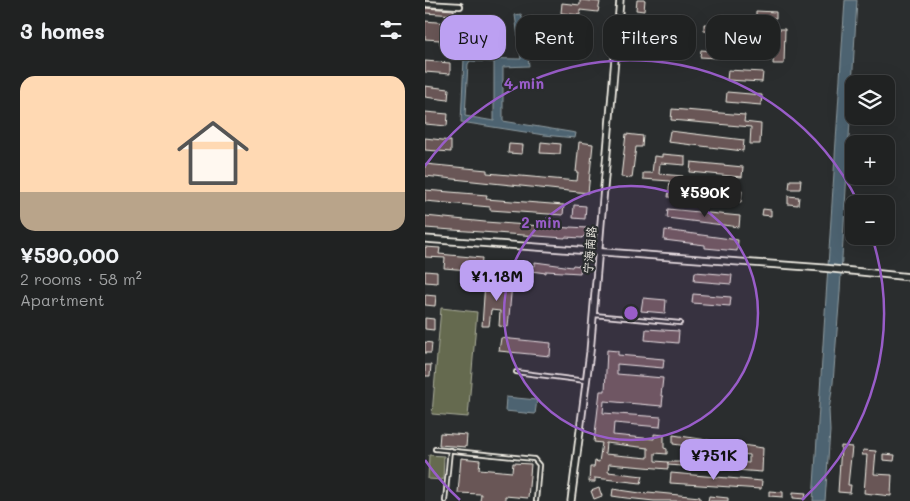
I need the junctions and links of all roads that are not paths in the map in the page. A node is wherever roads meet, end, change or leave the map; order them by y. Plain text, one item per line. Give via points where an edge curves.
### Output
1 (620, 0) edge
2 (425, 4) edge
3 (460, 6) dead end
4 (425, 239) edge
5 (599, 251) junction
6 (910, 277) edge
7 (594, 315) junction
8 (680, 323) dead end
9 (516, 372) dead end
10 (587, 382) junction
11 (435, 449) dead end
12 (450, 450) junction
13 (445, 501) edge
14 (536, 501) edge
15 (571, 501) edge

1 - 5 street, 宁海南路
2 - 3 street
4 - 5 street
5 - 6 street
5 - 7 street, 宁海南路
7 - 8 lane
7 - 10 street, 宁海南路
9 - 10 lane
10 - 15 street, 宁海南路
11 - 12 lane
12 - 13 lane
12 - 14 lane via 534,459 539,465

